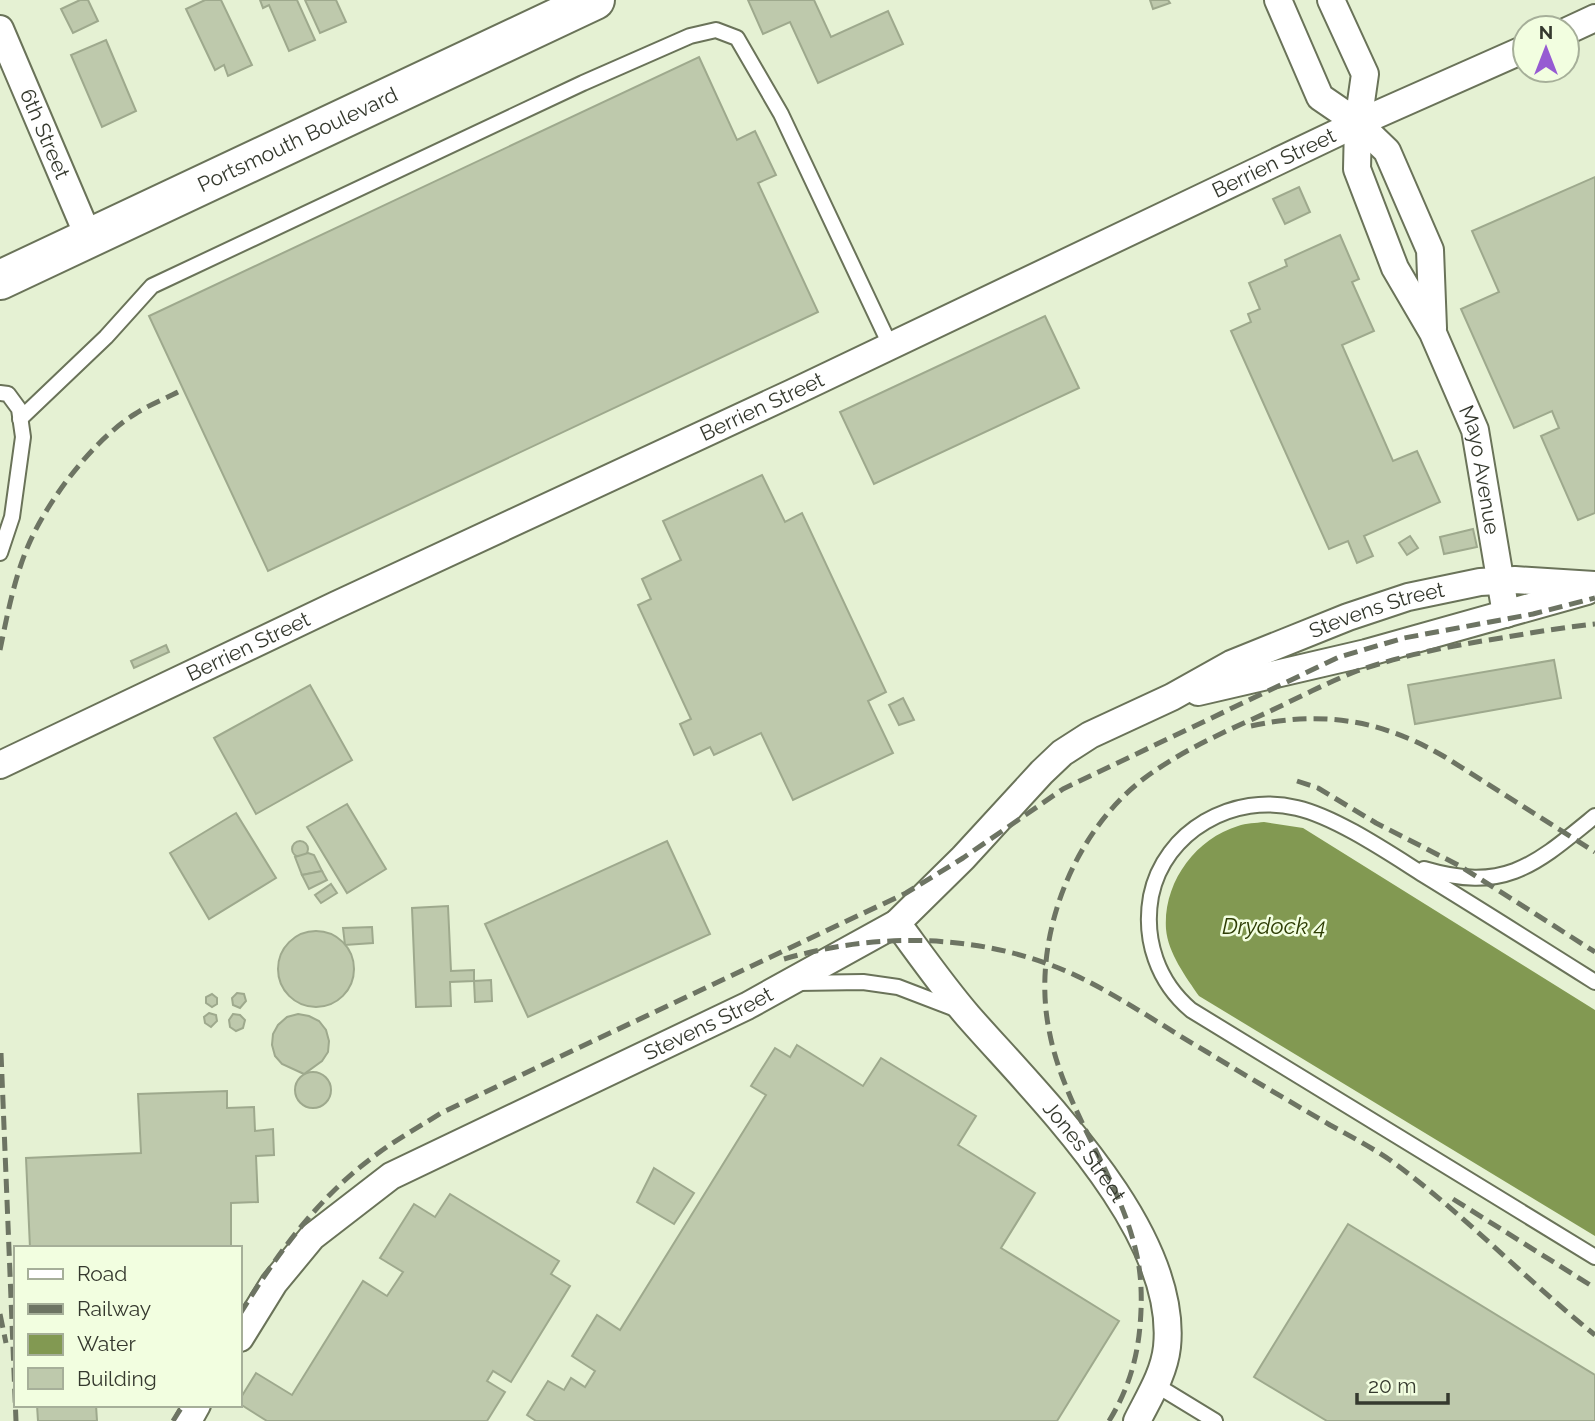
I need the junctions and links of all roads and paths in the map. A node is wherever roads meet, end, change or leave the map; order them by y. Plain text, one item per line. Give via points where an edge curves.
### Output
1 (595, 0) edge
2 (1278, 0) edge
3 (1331, 0) edge
4 (0, 29) edge
5 (1511, 55) edge
6 (1358, 123) junction
7 (89, 238) junction
8 (0, 280) edge
9 (1433, 333) junction
10 (890, 345) junction
11 (0, 394) edge
12 (20, 419) junction
13 (0, 553) edge
14 (1501, 580) junction
15 (1595, 587) edge
16 (1506, 614) junction
17 (1172, 697) junction
18 (0, 765) edge
19 (1595, 816) edge
20 (1394, 856) junction
21 (897, 923) junction
22 (1595, 982) edge
23 (790, 983) junction
24 (966, 1013) junction
25 (1595, 1257) edge
26 (242, 1335) edge
27 (1156, 1385) junction
28 (1137, 1421) edge
29 (1215, 1421) edge

1 - 7 main road, Portsmouth Boulevard
2 - 6 street, Mayo Avenue via 1320,97
3 - 6 street, Mayo Avenue via 1365,74
4 - 7 street, 6th Street
5 - 6 street, Berrien Street
6 - 9 street, Mayo Avenue via 1357,169 1395,268
6 - 9 street, Mayo Avenue via 1387,151 1430,250
6 - 10 street, Berrien Street
7 - 8 main road, Portsmouth Boulevard
9 - 14 street, Mayo Avenue via 1475,430
10 - 12 lane via 781,114 737,38 716,30 690,36 583,83 152,286
10 - 18 street, Berrien Street
11 - 12 lane via 8,394
12 - 13 lane via 23,437 12,517
14 - 15 street, Stevens Street
14 - 16 street, Mayo Avenue
14 - 17 street, Stevens Street via 1430,591 1348,617 1231,664
15 - 16 street, Stevens Street
16 - 17 street, Stevens Street via 1366,653
17 - 21 street, Stevens Street via 1062,753
19 - 20 lane via 1536,863 1487,878 1449,876
20 - 22 lane
20 - 25 lane via 1320,816 1283,804 1249,805 1209,818 1186,835 1169,856 1151,894 1148,923 1160,972 1177,998 1209,1023
21 - 23 street, Stevens Street
21 - 24 street, Jones Street
23 - 24 lane via 863,982 898,987
23 - 26 street, Stevens Street via 391,1176 312,1237 274,1283
24 - 27 street, Jones Street via 1086,1151 1138,1231 1165,1308 1167,1346
27 - 28 street, Jones Street
27 - 29 lane

